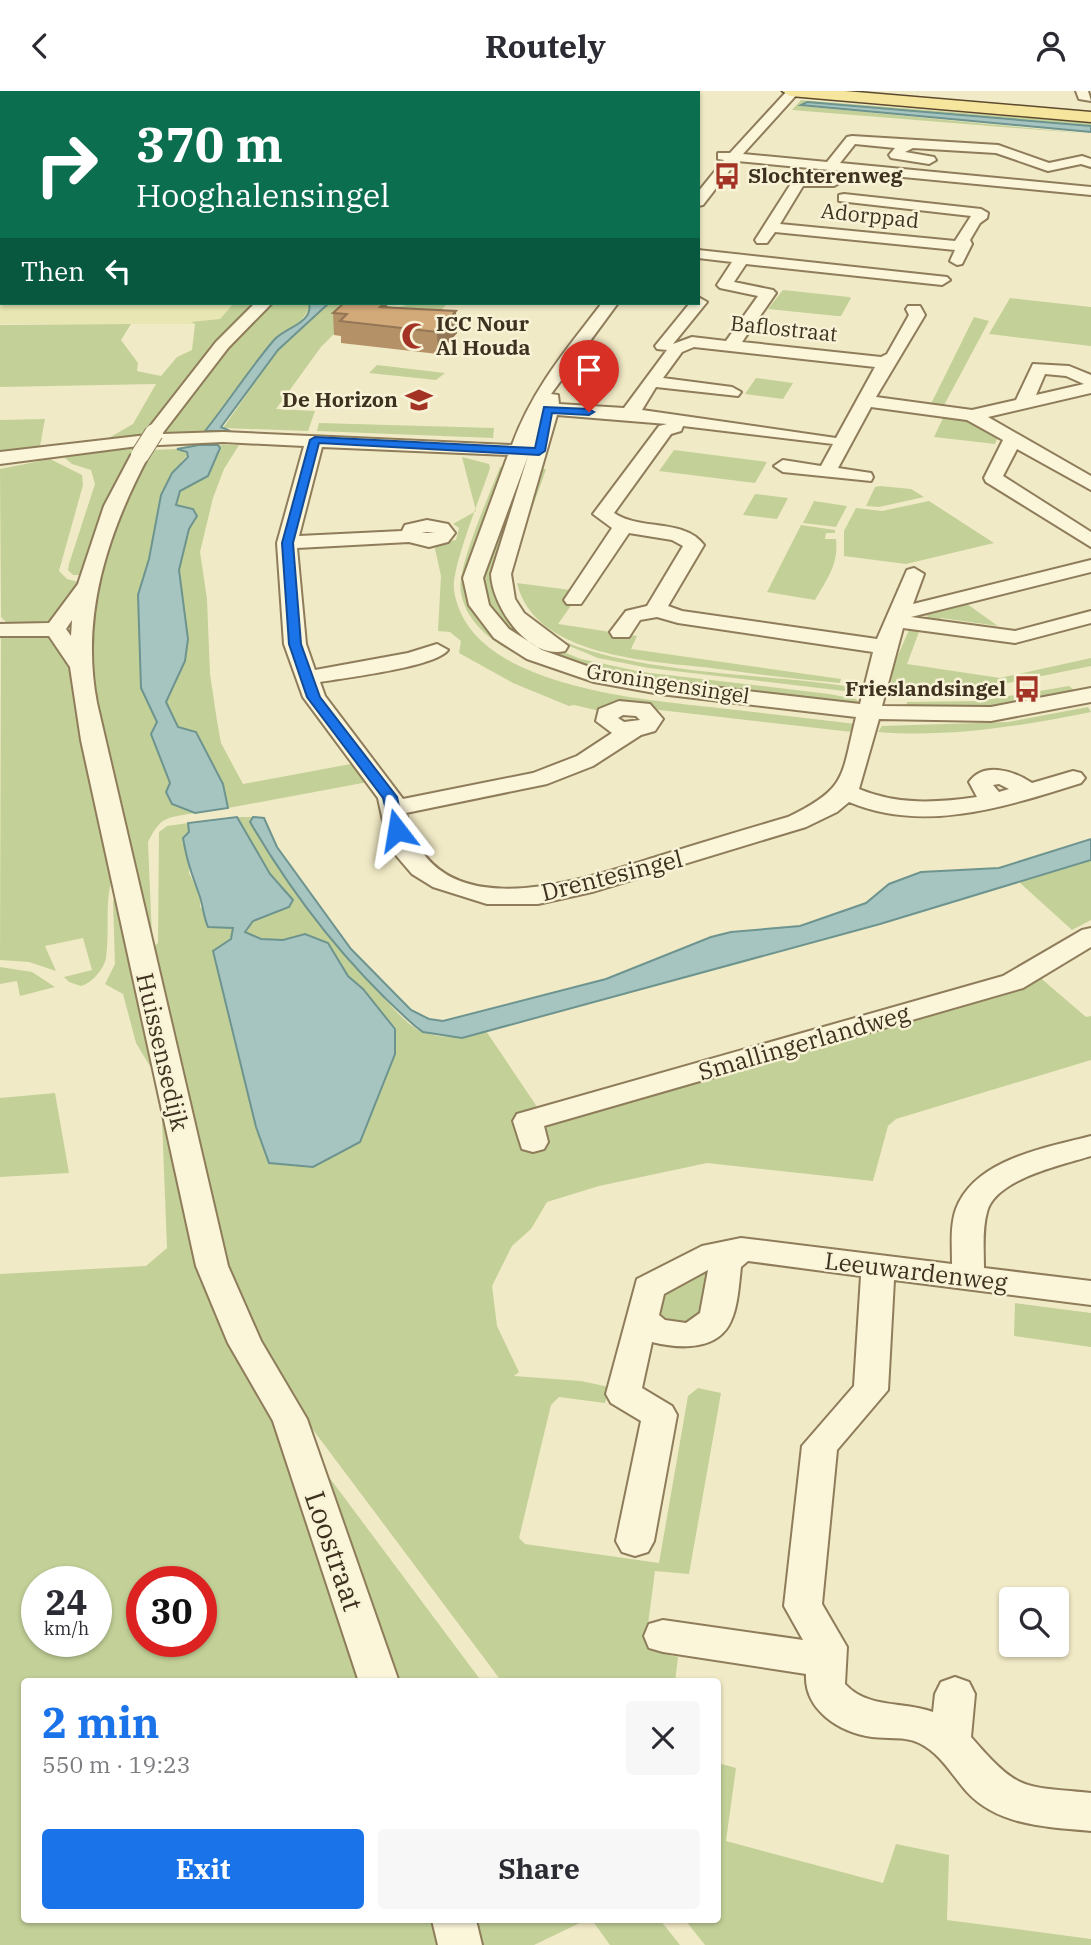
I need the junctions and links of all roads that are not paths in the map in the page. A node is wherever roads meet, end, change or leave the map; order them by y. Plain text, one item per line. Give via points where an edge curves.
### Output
1 (782, 91) edge
2 (793, 91) edge
3 (862, 91) edge
4 (1082, 91) edge
5 (1091, 97) edge
6 (1091, 110) edge
7 (760, 116) junction
8 (1091, 117) edge
9 (912, 141) junction
10 (728, 156) junction
11 (929, 160) dead end
12 (1091, 163) edge
13 (831, 166) junction
14 (1048, 167) junction
15 (863, 169) junction
16 (996, 182) junction
17 (852, 184) junction
18 (1033, 185) junction
19 (700, 186) edge
20 (1091, 191) edge
21 (700, 199) edge
22 (980, 215) junction
23 (767, 233) junction
24 (964, 245) junction
25 (700, 254) edge
26 (741, 259) junction
27 (793, 264) junction
28 (945, 280) junction
29 (262, 305) edge
30 (608, 305) edge
31 (620, 305) edge
32 (697, 305) edge
33 (663, 346) dead end
34 (683, 346) junction
35 (732, 346) junction
36 (887, 361) junction
37 (1091, 381) edge
38 (660, 383) junction
39 (1091, 388) edge
40 (732, 392) dead end
41 (865, 401) junction
42 (1024, 402) junction
43 (541, 409) junction
44 (635, 413) junction
45 (972, 415) junction
46 (681, 423) junction
47 (1013, 438) junction
48 (315, 440) junction
49 (835, 440) junction
50 (144, 443) junction
51 (528, 451) junction
52 (0, 458) edge
53 (783, 466) dead end
54 (827, 472) junction
55 (864, 477) dead end
56 (1091, 484) edge
57 (616, 524) junction
58 (409, 536) dead end
59 (1091, 541) edge
60 (287, 543) junction
61 (1091, 566) edge
62 (914, 574) dead end
63 (85, 588) junction
64 (574, 600) dead end
65 (663, 611) junction
66 (898, 617) junction
67 (1091, 617) edge
68 (55, 629) junction
69 (0, 630) edge
70 (621, 632) dead end
71 (884, 647) junction
72 (436, 650) dead end
73 (81, 667) junction
74 (305, 678) junction
75 (1090, 684) edge
76 (871, 704) junction
77 (633, 730) dead end
78 (1073, 778) dead end
79 (846, 792) junction
80 (394, 808) junction
81 (1091, 936) edge
82 (533, 1143) dead end
83 (1091, 1146) edge
84 (741, 1249) junction
85 (878, 1268) junction
86 (968, 1278) junction
87 (1091, 1293) edge
88 (641, 1319) junction
89 (290, 1419) joint
90 (635, 1541) dead end
91 (663, 1636) dead end
92 (827, 1660) junction
93 (378, 1678) edge
94 (955, 1694) dead end
95 (951, 1741) junction
96 (1091, 1812) edge
97 (455, 1923) edge
98 (460, 1945) edge

1 - 7 street
2 - 7 street
2 - 8 main road
3 - 6 main road
4 - 5 street via 1083,96
7 - 10 street
9 - 11 street via 897,156
9 - 13 street via 852,140
9 - 14 street via 998,149
10 - 13 street
10 - 19 street
10 - 21 street
12 - 14 street via 1082,160
13 - 15 street
14 - 18 street
15 - 16 street
15 - 17 street
16 - 18 street
16 - 22 street
17 - 22 street via 844,198 858,203
17 - 23 street via 801,180 754,237
18 - 20 street
22 - 24 street via 982,221
23 - 24 street, Adorppad
23 - 27 street via 804,243
24 - 28 street
25 - 26 street
26 - 27 street
26 - 35 street via 726,285 768,293
27 - 28 street
28 - 36 street via 942,291 923,302
29 - 50 street, Huissensedijk via 222,345
30 - 43 street, Groningensingel via 553,377
31 - 43 street, Groningensingel
32 - 33 street
34 - 35 street, Baflostraat via 692,342
34 - 38 street via 682,356
34 - 44 street via 632,407
35 - 36 street, Baflostraat
36 - 41 street
37 - 42 street via 1069,370 1039,369
38 - 40 street
38 - 44 street
39 - 42 street
41 - 45 street
41 - 49 street
42 - 45 street
43 - 44 street
43 - 51 street, Groningensingel
44 - 46 street
45 - 47 street
46 - 49 street
46 - 57 street
47 - 56 street
47 - 59 street via 993,478
48 - 50 street via 223,437
48 - 51 street
48 - 60 street, Drentesingel
49 - 54 street
50 - 52 street
50 - 63 street, Huissensedijk via 117,495
51 - 76 street, Groningensingel via 500,592 510,613 530,631 583,656 633,668
53 - 54 street
54 - 55 street
57 - 64 street
57 - 65 street via 677,535 694,545 657,605
58 - 60 street
60 - 74 street, Drentesingel via 295,644
61 - 66 street
62 - 66 street
63 - 68 street, Huissensedijk
63 - 73 street, Huissensedijk
65 - 70 street via 633,615
65 - 71 street via 678,617
66 - 67 street via 1015,637
66 - 71 street
68 - 69 street
68 - 73 street, Huissensedijk
71 - 76 street
72 - 74 street via 412,659
73 - 89 street, Huissensedijk via 102,783 212,1266 245,1343
74 - 80 street, Drentesingel
75 - 76 street, Groningensingel via 1036,708 979,715
76 - 79 street
77 - 80 street via 584,761 539,779
78 - 79 street via 969,805 881,805
79 - 80 street, Drentesingel via 828,807 743,841 583,887 512,897 463,891 421,869 407,853
81 - 82 street, Smallingerlandweg via 1013,982 528,1121
83 - 86 street via 1012,1172 985,1187 971,1210
84 - 85 street, Leeuwardenweg
84 - 88 street, Leeuwardenweg via 713,1254 649,1287
84 - 88 street via 726,1262 716,1319 692,1336 657,1331
85 - 86 street, Leeuwardenweg
85 - 92 street via 871,1390 820,1446 803,1606 828,1647
86 - 87 street, Leeuwardenweg
88 - 90 street, Leeuwardenweg via 623,1394 660,1415
89 - 93 street, Loostraat
91 - 92 street
92 - 95 street via 824,1689 837,1706 853,1716 929,1727
94 - 95 street
95 - 96 street via 992,1789 1015,1802
97 - 98 street

